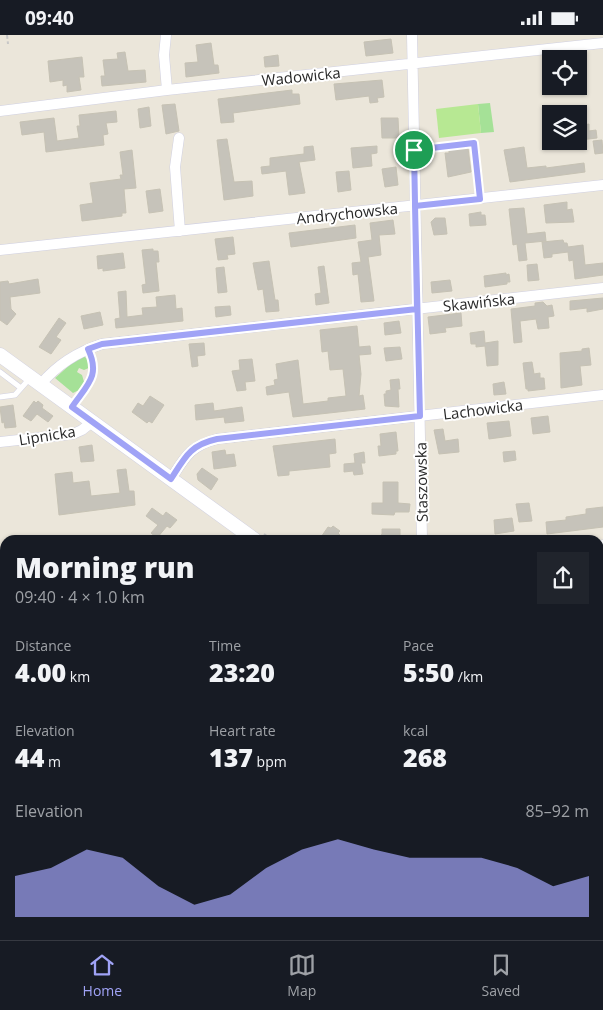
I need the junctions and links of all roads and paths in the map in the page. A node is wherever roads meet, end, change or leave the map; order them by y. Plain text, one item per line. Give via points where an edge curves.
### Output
1 (7, 35) edge
2 (166, 35) edge
3 (412, 35) edge
4 (603, 43) edge
5 (8, 44) dead end
6 (413, 65) junction
7 (167, 90) junction
8 (0, 111) edge
9 (179, 138) dead end
10 (414, 150) junction
11 (603, 185) edge
12 (480, 199) junction
13 (415, 206) junction
14 (180, 231) junction
15 (0, 249) edge
16 (603, 288) edge
17 (417, 309) junction
18 (88, 349) junction
19 (0, 355) edge
20 (0, 372) edge
21 (36, 381) junction
22 (21, 388) junction
23 (603, 395) edge
24 (0, 397) edge
25 (72, 407) junction
26 (420, 416) junction
27 (92, 421) junction
28 (0, 442) edge
29 (171, 479) junction
30 (248, 535) edge
31 (422, 535) edge

1 - 5 path
2 - 7 street
3 - 6 street, Staszowska
4 - 6 street, Wadowicka
6 - 7 street, Wadowicka
6 - 10 street, Staszowska
7 - 8 street, Wadowicka
9 - 14 street via 175,167
10 - 12 lane via 474,143
10 - 13 street, Staszowska
11 - 12 street, Andrychowska
12 - 13 street, Andrychowska
13 - 14 street, Andrychowska
13 - 17 street, Staszowska
14 - 15 street, Andrychowska
16 - 17 street, Skawińska
17 - 18 street, Skawińska via 112,343
17 - 26 street, Staszowska
18 - 21 street, Skawińska
18 - 25 lane via 94,360 93,374
19 - 21 street
20 - 22 lane
21 - 22 lane
21 - 25 street
22 - 24 lane via 15,395
23 - 26 street, Lachowicka
25 - 27 street
26 - 29 street, Lachowicka via 204,442 189,451
26 - 31 street, Staszowska
27 - 28 street, Lipnicka via 73,434
27 - 29 street
29 - 30 street

